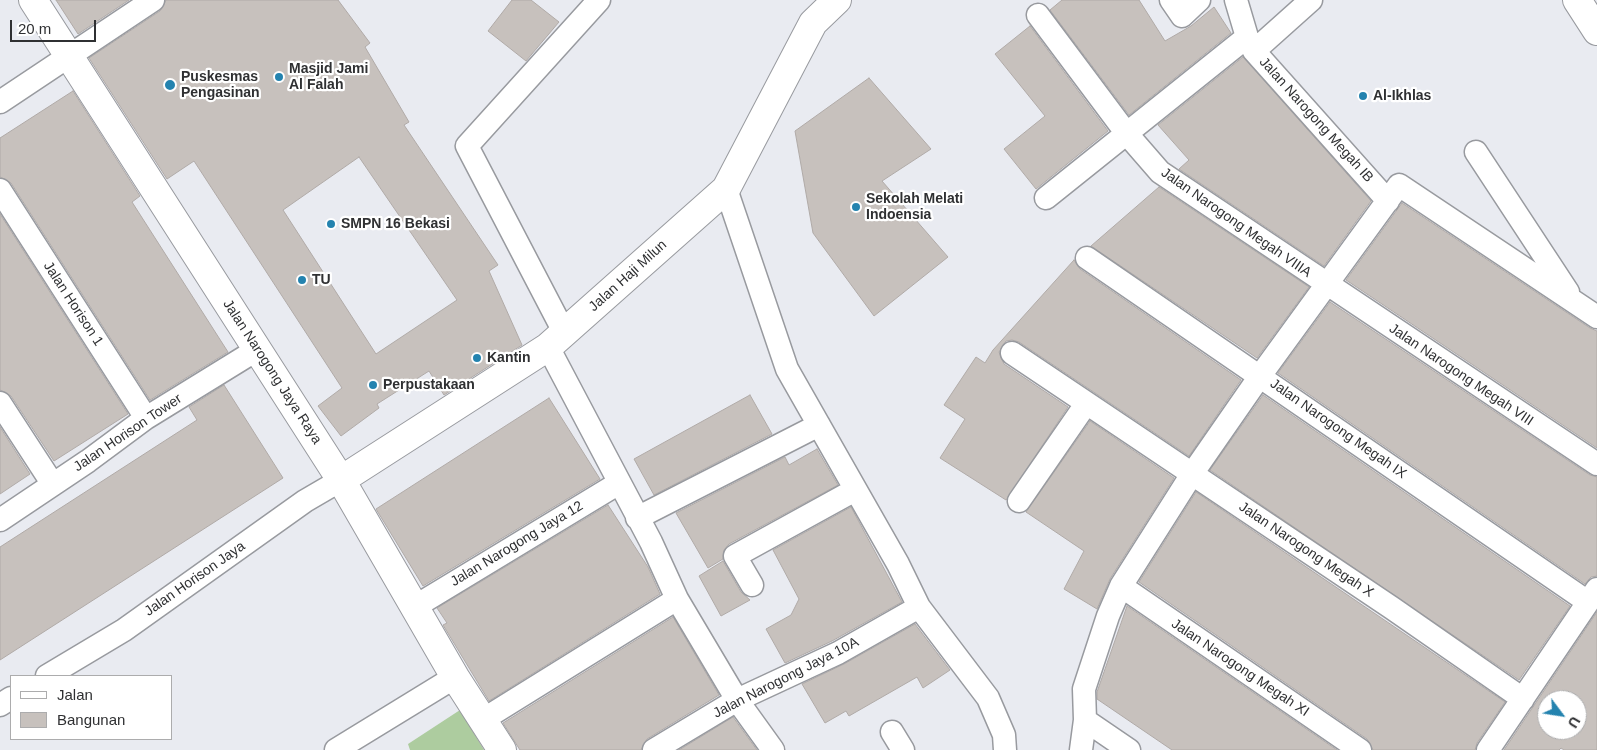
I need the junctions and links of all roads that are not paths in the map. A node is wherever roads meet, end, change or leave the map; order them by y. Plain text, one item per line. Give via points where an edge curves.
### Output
1 (33, 0) edge
2 (152, 0) edge
3 (599, 0) edge
4 (837, 0) edge
5 (1171, 0) edge
6 (1199, 0) edge
7 (1236, 0) edge
8 (1311, 0) edge
9 (1577, 0) edge
10 (1038, 15) dead end
11 (1597, 32) edge
12 (1250, 44) junction
13 (69, 58) junction
14 (0, 102) edge
15 (1127, 134) junction
16 (1476, 152) dead end
17 (0, 190) edge
18 (726, 190) junction
19 (1046, 198) dead end
20 (1388, 201) junction
21 (1087, 258) dead end
22 (1326, 285) junction
23 (1574, 301) junction
24 (1597, 317) edge
25 (556, 340) junction
26 (258, 349) junction
27 (1012, 353) dead end
28 (1260, 376) junction
29 (0, 403) edge
30 (1086, 404) junction
31 (146, 418) junction
32 (818, 425) junction
33 (1597, 464) edge
34 (1192, 474) junction
35 (341, 480) junction
36 (619, 483) junction
37 (52, 484) junction
38 (855, 490) junction
39 (1020, 501) dead end
40 (638, 518) junction
41 (0, 520) edge
42 (752, 586) dead end
43 (1121, 586) junction
44 (1593, 596) edge
45 (677, 599) junction
46 (416, 606) junction
47 (919, 607) junction
48 (49, 675) edge
49 (455, 677) junction
50 (1523, 699) junction
51 (737, 700) junction
52 (484, 719) junction
53 (1085, 720) junction
54 (362, 744) edge
55 (336, 750) edge
56 (502, 750) edge
57 (654, 750) edge
58 (773, 750) edge
59 (1005, 750) edge
60 (1081, 750) edge
61 (1129, 750) edge
62 (1360, 750) edge
63 (1488, 750) edge

1 - 13 street, Jalan Narogong Jaya Raya
2 - 13 street
3 - 25 street via 467,146
4 - 18 street, Jalan Haji Milun via 813,23
5 - 6 street via 1182,16
7 - 12 street
8 - 12 street
9 - 11 street
10 - 15 street, Jalan Narogong Megah VIIIA
12 - 15 street
12 - 20 street, Jalan Narogong Megah IB
13 - 14 street
13 - 26 street, Jalan Narogong Jaya Raya
15 - 19 street
15 - 22 street, Jalan Narogong Megah VIIIA via 1172,182
16 - 23 street
17 - 31 street, Jalan Horison 1
18 - 25 street, Jalan Haji Milun
18 - 32 street via 787,369
20 - 22 street
20 - 23 street via 1399,185
21 - 28 street, Jalan Narogong Megah IX
22 - 28 street
22 - 33 street, Jalan Narogong Megah VIII
23 - 24 street
25 - 35 street, Jalan Haji Milun
25 - 36 street
26 - 31 street, Jalan Horison Tower
26 - 35 street, Jalan Narogong Jaya Raya
27 - 30 street, Jalan Narogong Megah X
28 - 34 street
28 - 44 street, Jalan Narogong Megah IX
29 - 37 street
30 - 34 street, Jalan Narogong Megah X
30 - 39 street
31 - 37 street, Jalan Horison Tower
32 - 38 street
32 - 40 street
34 - 43 street
34 - 50 street, Jalan Narogong Megah X
35 - 46 street, Jalan Narogong Jaya Raya
35 - 48 street, Jalan Horison Jaya via 306,501 124,630
36 - 40 street
36 - 46 street, Jalan Narogong Jaya 12
37 - 41 street, Jalan Horison Tower
38 - 42 street via 735,556
38 - 47 street
40 - 45 street
43 - 53 street via 1084,689
43 - 62 street, Jalan Narogong Megah XI
44 - 50 street
45 - 51 street
45 - 52 street
46 - 49 street, Jalan Narogong Jaya Raya
47 - 51 street, Jalan Narogong Jaya 10A via 838,653
47 - 59 street via 988,698 1004,735
49 - 52 street, Jalan Narogong Jaya Raya
49 - 54 street
50 - 63 street
51 - 57 street, Jalan Narogong Jaya 10A
51 - 58 street
52 - 56 street, Jalan Narogong Jaya Raya
53 - 60 street
53 - 61 street
54 - 55 street

